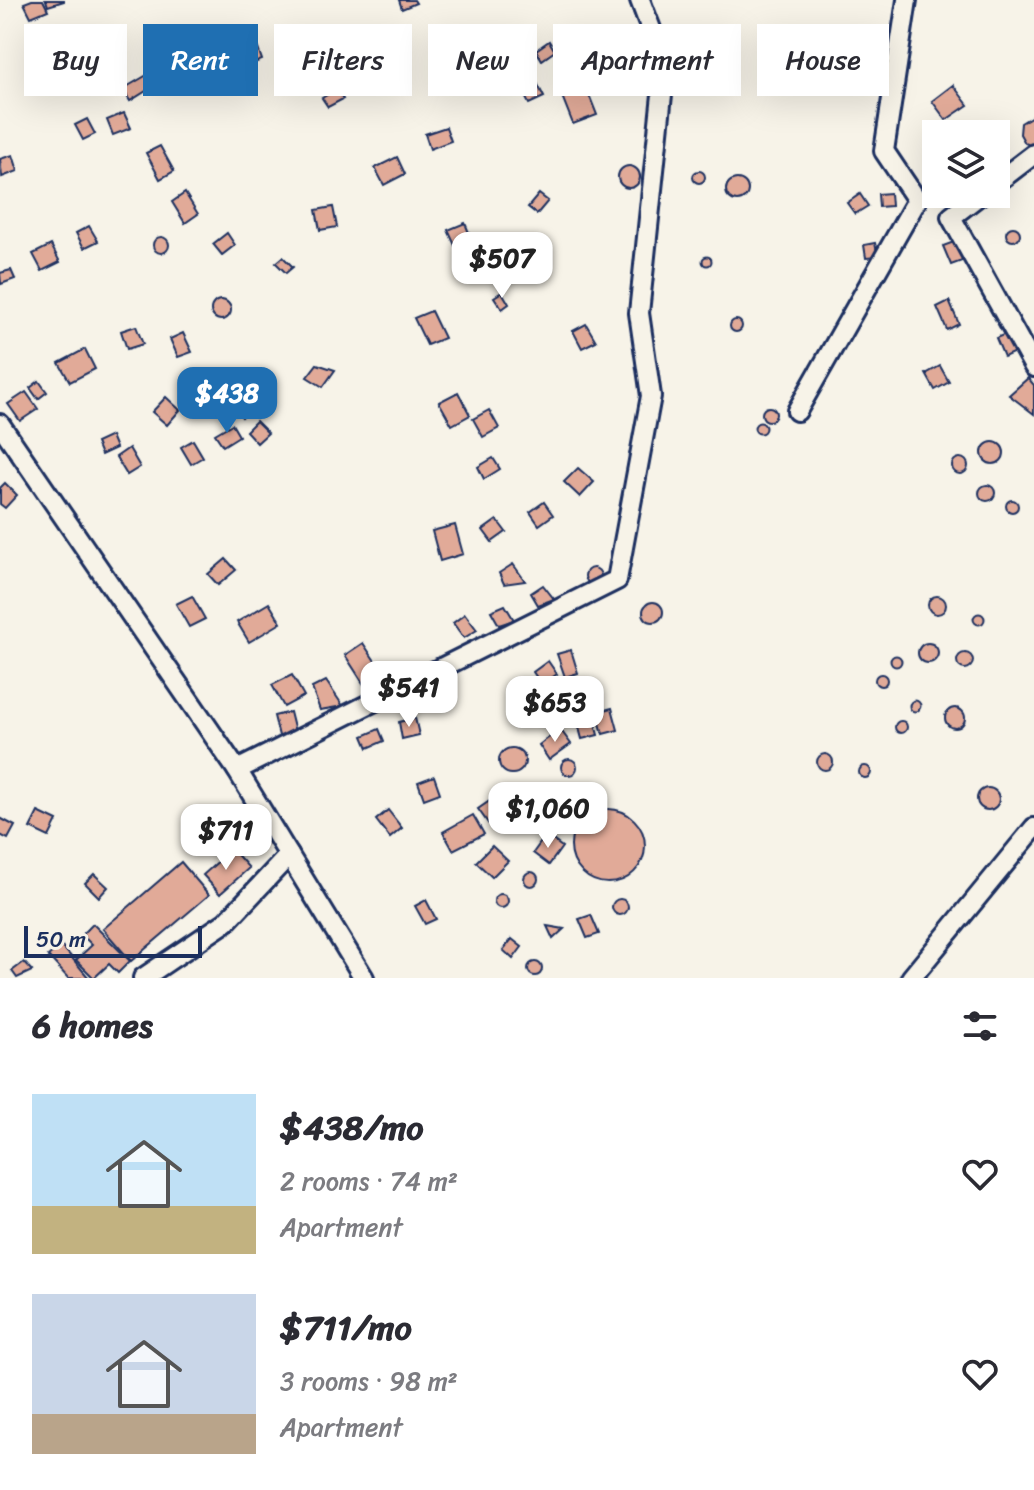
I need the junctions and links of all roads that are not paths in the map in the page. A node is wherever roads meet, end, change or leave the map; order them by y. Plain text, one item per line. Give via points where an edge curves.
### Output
1 (640, 0) edge
2 (907, 0) edge
3 (1034, 154) edge
4 (1010, 172) edge
5 (963, 208) edge
6 (1034, 367) edge
7 (797, 411) dead end
8 (0, 424) edge
9 (237, 770) junction
10 (1034, 828) edge
11 (289, 855) junction
12 (143, 978) edge
13 (364, 978) edge
14 (911, 978) edge

1 - 9 street via 665,66 639,313 651,396 617,580
2 - 7 street via 884,151 917,200
3 - 4 street
5 - 6 street via 951,217
8 - 9 street
9 - 11 street
10 - 14 street
11 - 12 street via 226,922
11 - 13 street

